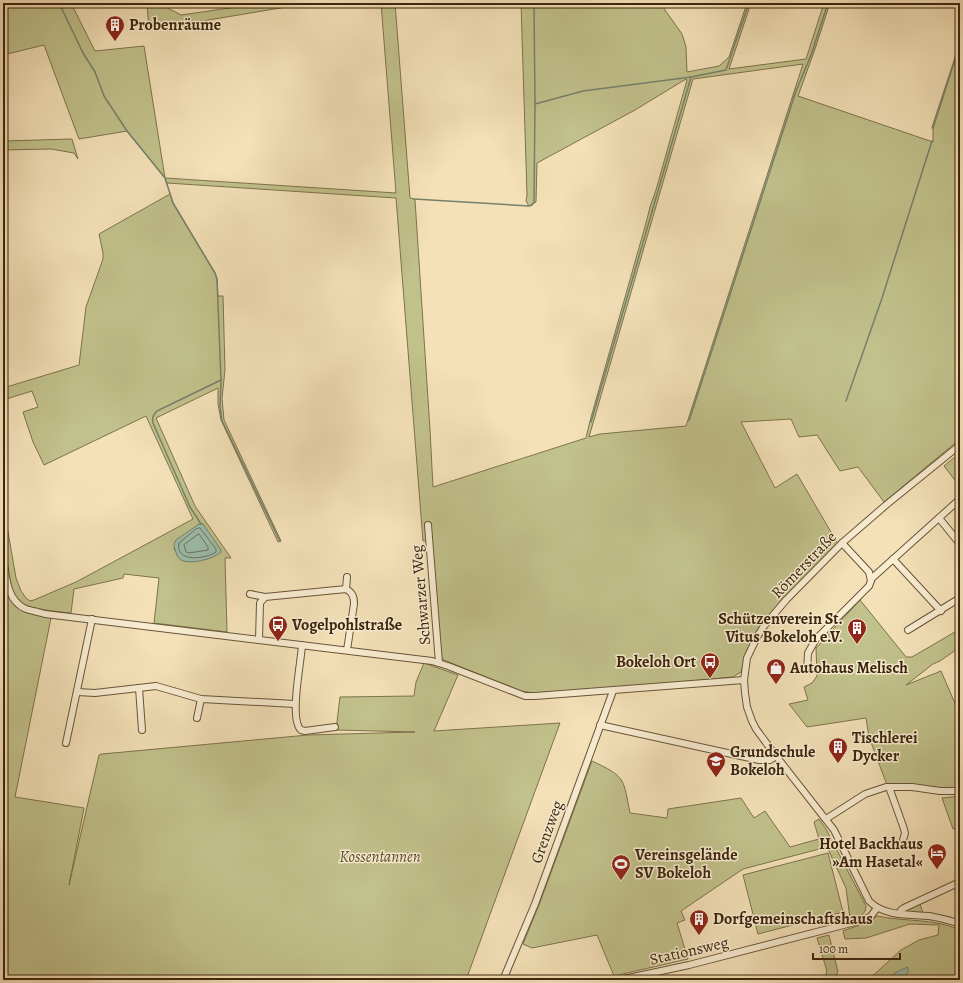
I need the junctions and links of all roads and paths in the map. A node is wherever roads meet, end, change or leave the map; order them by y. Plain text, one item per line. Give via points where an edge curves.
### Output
1 (960, 445) edge
2 (960, 498) edge
3 (939, 518) junction
4 (428, 525) dead end
5 (842, 543) junction
6 (960, 544) edge
7 (3, 556) edge
8 (893, 559) junction
9 (347, 577) dead end
10 (871, 579) junction
11 (346, 589) junction
12 (250, 594) dead end
13 (265, 597) junction
14 (960, 598) edge
15 (940, 611) junction
16 (92, 619) junction
17 (908, 630) dead end
18 (258, 640) junction
19 (302, 645) junction
20 (347, 650) junction
21 (439, 663) junction
22 (807, 670) dead end
23 (744, 680) junction
24 (139, 688) junction
25 (613, 691) junction
26 (77, 692) junction
27 (201, 700) junction
28 (295, 704) junction
29 (197, 718) dead end
30 (600, 725) junction
31 (334, 728) dead end
32 (142, 730) dead end
33 (66, 743) dead end
34 (776, 756) junction
35 (889, 787) junction
36 (960, 791) edge
37 (826, 820) junction
38 (903, 840) dead end
39 (960, 882) edge
40 (877, 908) junction
41 (900, 914) junction
42 (960, 924) edge
43 (503, 980) edge
44 (619, 980) edge

1 - 5 street, Römerstraße
2 - 3 street
3 - 6 street
3 - 8 street
4 - 21 street, Schwarzer Weg
5 - 10 street via 869,572
5 - 23 street, Römerstraße via 786,600 756,637 747,658
7 - 16 street via 9,588 19,605 45,614
8 - 10 street
8 - 15 street
9 - 11 street
10 - 22 street via 869,586 816,639 808,653
11 - 13 street
11 - 20 street via 354,597
12 - 13 street
13 - 18 street via 260,603
14 - 15 street
15 - 17 street
16 - 18 street
16 - 26 street
18 - 19 street
19 - 20 street
19 - 28 street
20 - 21 street
21 - 25 street via 525,696
23 - 25 street
23 - 34 street, Römerstraße via 747,707 752,721
24 - 26 street via 95,693
24 - 27 street via 162,687
24 - 32 street
25 - 30 street, Grenzweg
26 - 33 street
27 - 28 street
27 - 29 street
28 - 31 street via 297,725 301,730
30 - 34 street via 759,760 770,760
30 - 43 street, Grenzweg via 535,904
34 - 37 street, Römerstraße
35 - 36 street via 912,787 940,792
35 - 37 street via 865,794
35 - 38 street via 905,833
37 - 40 street, Römerstraße via 834,830 866,896
39 - 41 street via 904,908
40 - 41 street
40 - 44 street, Stationsweg via 863,920 689,965
41 - 42 street via 930,916

